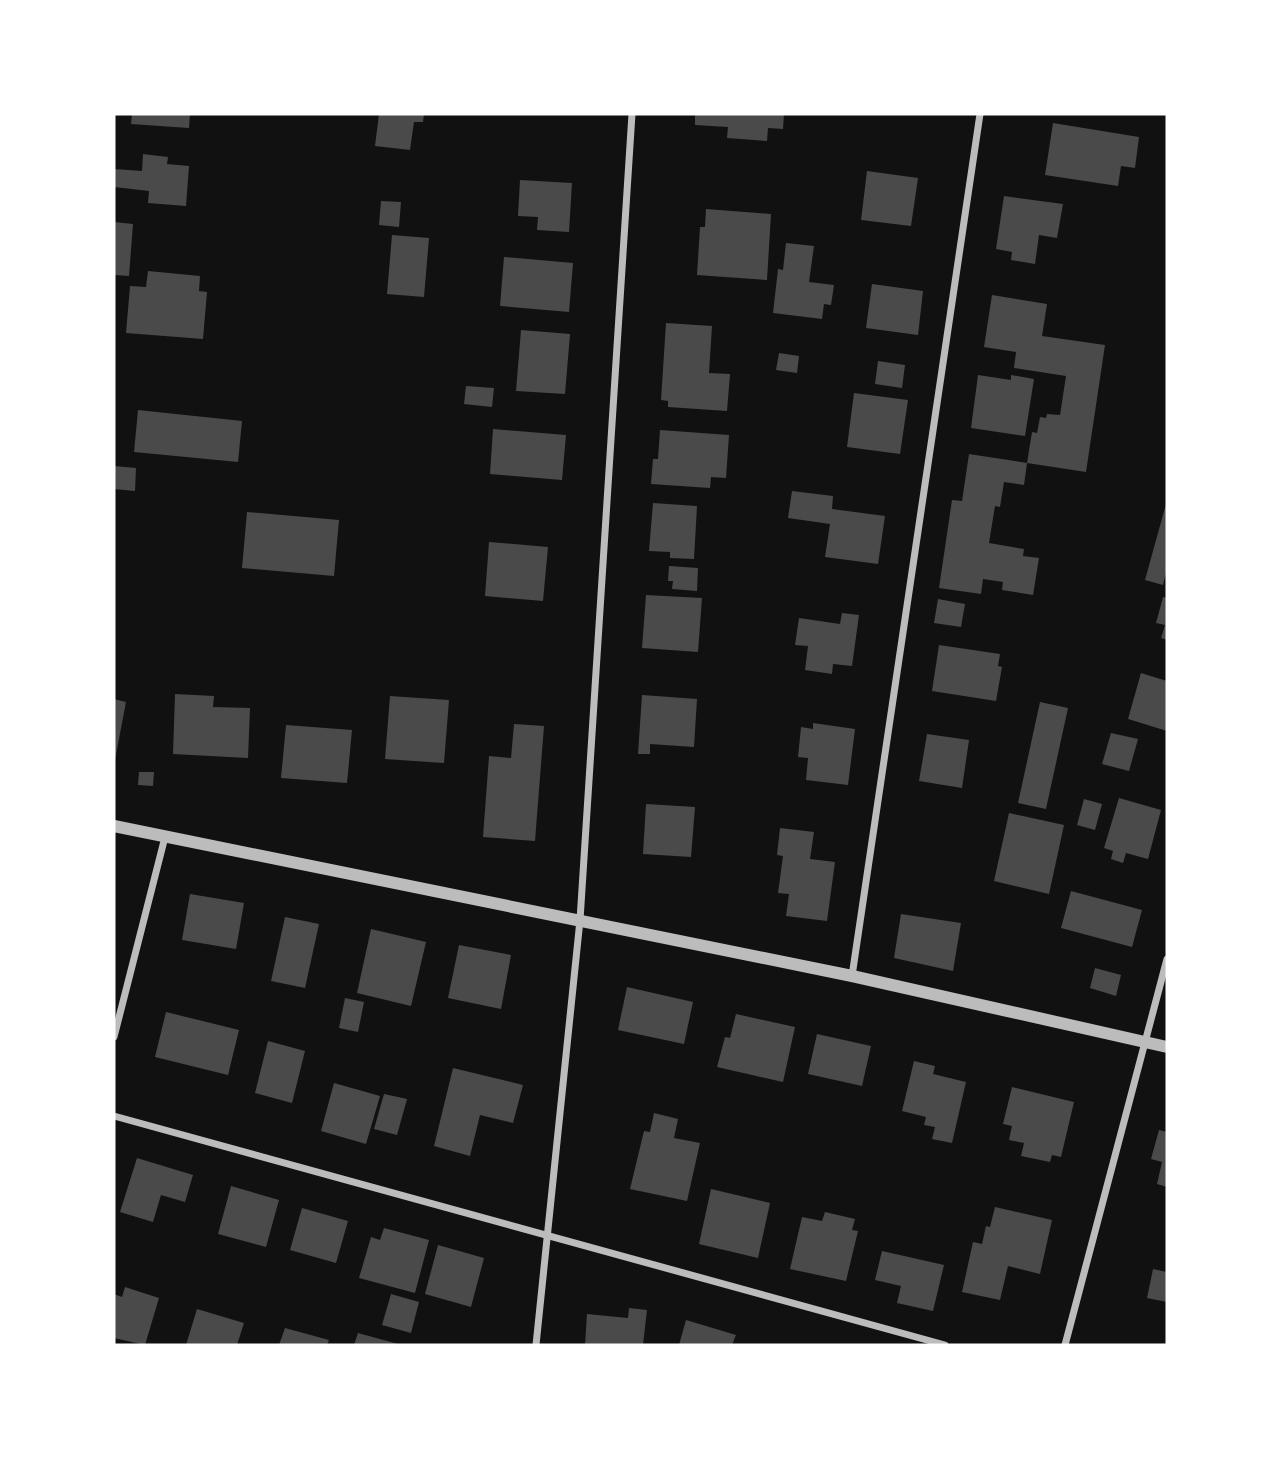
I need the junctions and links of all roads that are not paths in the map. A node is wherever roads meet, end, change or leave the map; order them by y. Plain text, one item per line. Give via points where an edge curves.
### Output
1 (632, 114) edge
2 (980, 114) edge
3 (114, 826) edge
4 (165, 837) junction
5 (580, 920) junction
6 (1167, 959) edge
7 (852, 976) junction
8 (114, 1037) edge
9 (1144, 1042) junction
10 (1167, 1048) edge
11 (114, 1116) edge
12 (547, 1236) junction
13 (536, 1345) edge
14 (944, 1345) edge
15 (1065, 1345) edge

1 - 5 street
2 - 7 street
3 - 4 street
4 - 5 street
4 - 8 street
5 - 7 street
5 - 12 street
6 - 9 street
7 - 9 street
9 - 10 street
9 - 15 street
11 - 12 street
12 - 13 street
12 - 14 street

